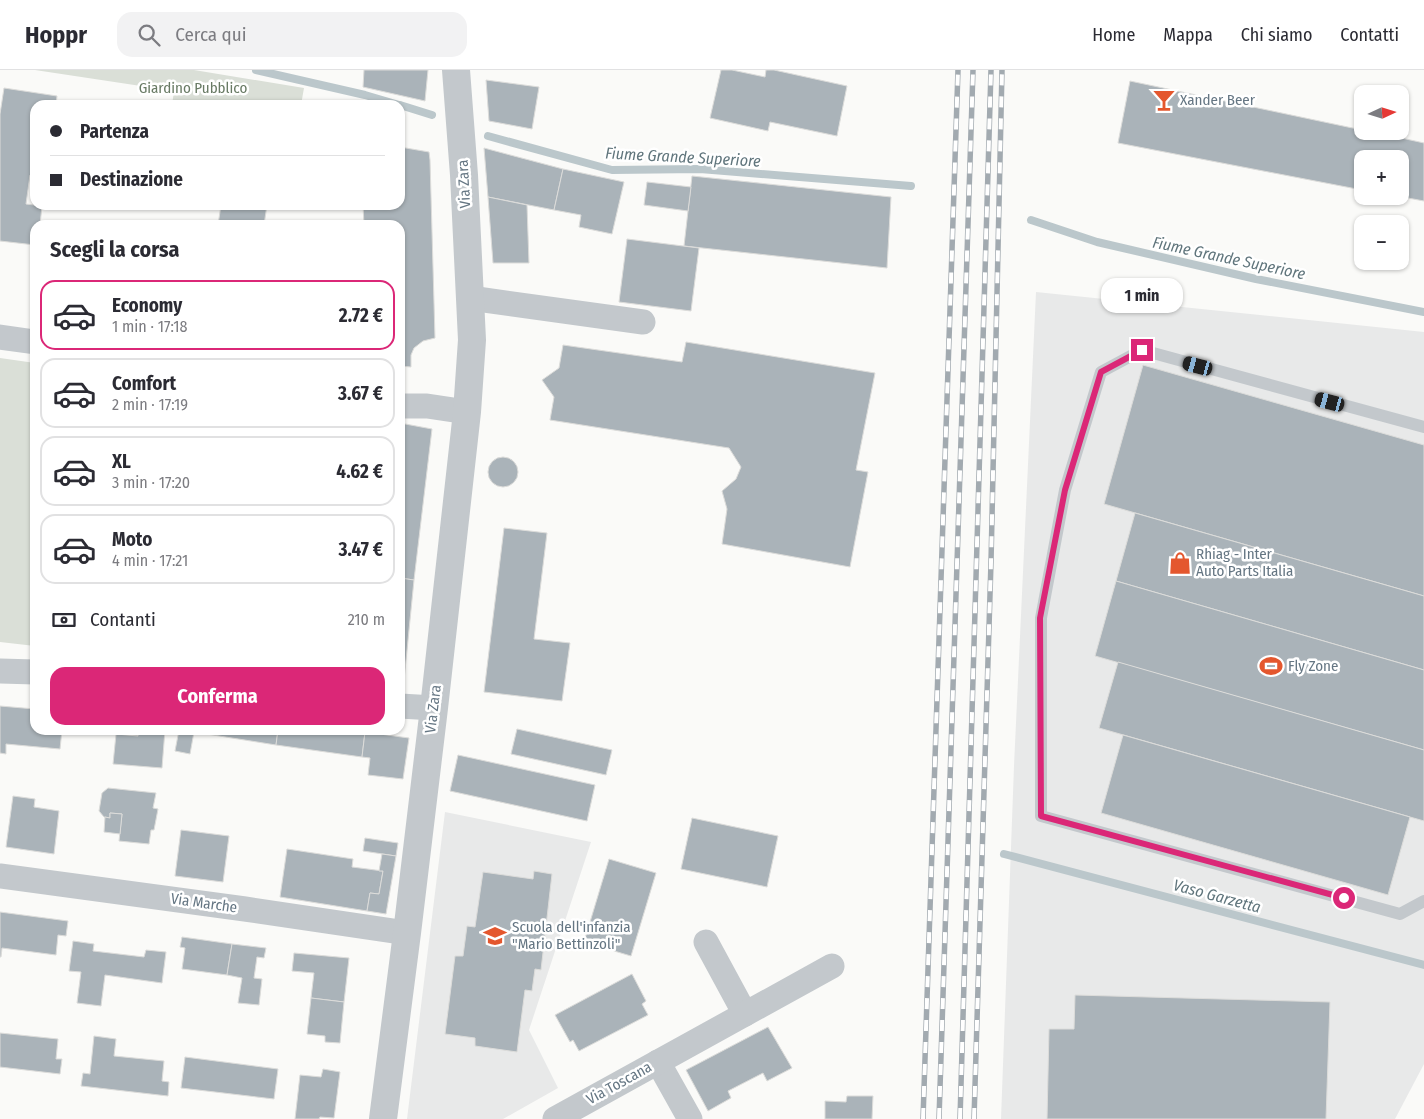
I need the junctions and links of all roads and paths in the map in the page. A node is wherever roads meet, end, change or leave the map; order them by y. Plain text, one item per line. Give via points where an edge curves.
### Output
1 (456, 70) edge
2 (470, 298) junction
3 (643, 322) dead end
4 (0, 337) edge
5 (30, 341) edge
6 (405, 406) edge
7 (467, 412) junction
8 (1424, 427) edge
9 (0, 671) edge
10 (30, 672) edge
11 (405, 706) edge
12 (434, 708) junction
13 (0, 876) edge
14 (1424, 901) edge
15 (407, 933) junction
16 (706, 942) dead end
17 (832, 966) dead end
18 (746, 1014) junction
19 (658, 1062) junction
20 (383, 1119) edge
21 (555, 1119) edge
22 (690, 1119) edge

1 - 2 street, Via Zara
2 - 3 street
2 - 7 street, Via Zara via 472,340
4 - 5 street
6 - 7 street
7 - 12 street, Via Zara
8 - 14 lane via 1142,350 1101,372 1065,490 1040,618 1041,816 1400,914
9 - 10 street
11 - 12 street
12 - 15 street, Via Zara
13 - 15 street, Via Marche
15 - 20 street, Via Zara
16 - 18 street
17 - 18 street, Via Toscana
18 - 19 street, Via Toscana
19 - 21 street, Via Toscana
19 - 22 street, Via Toscana

